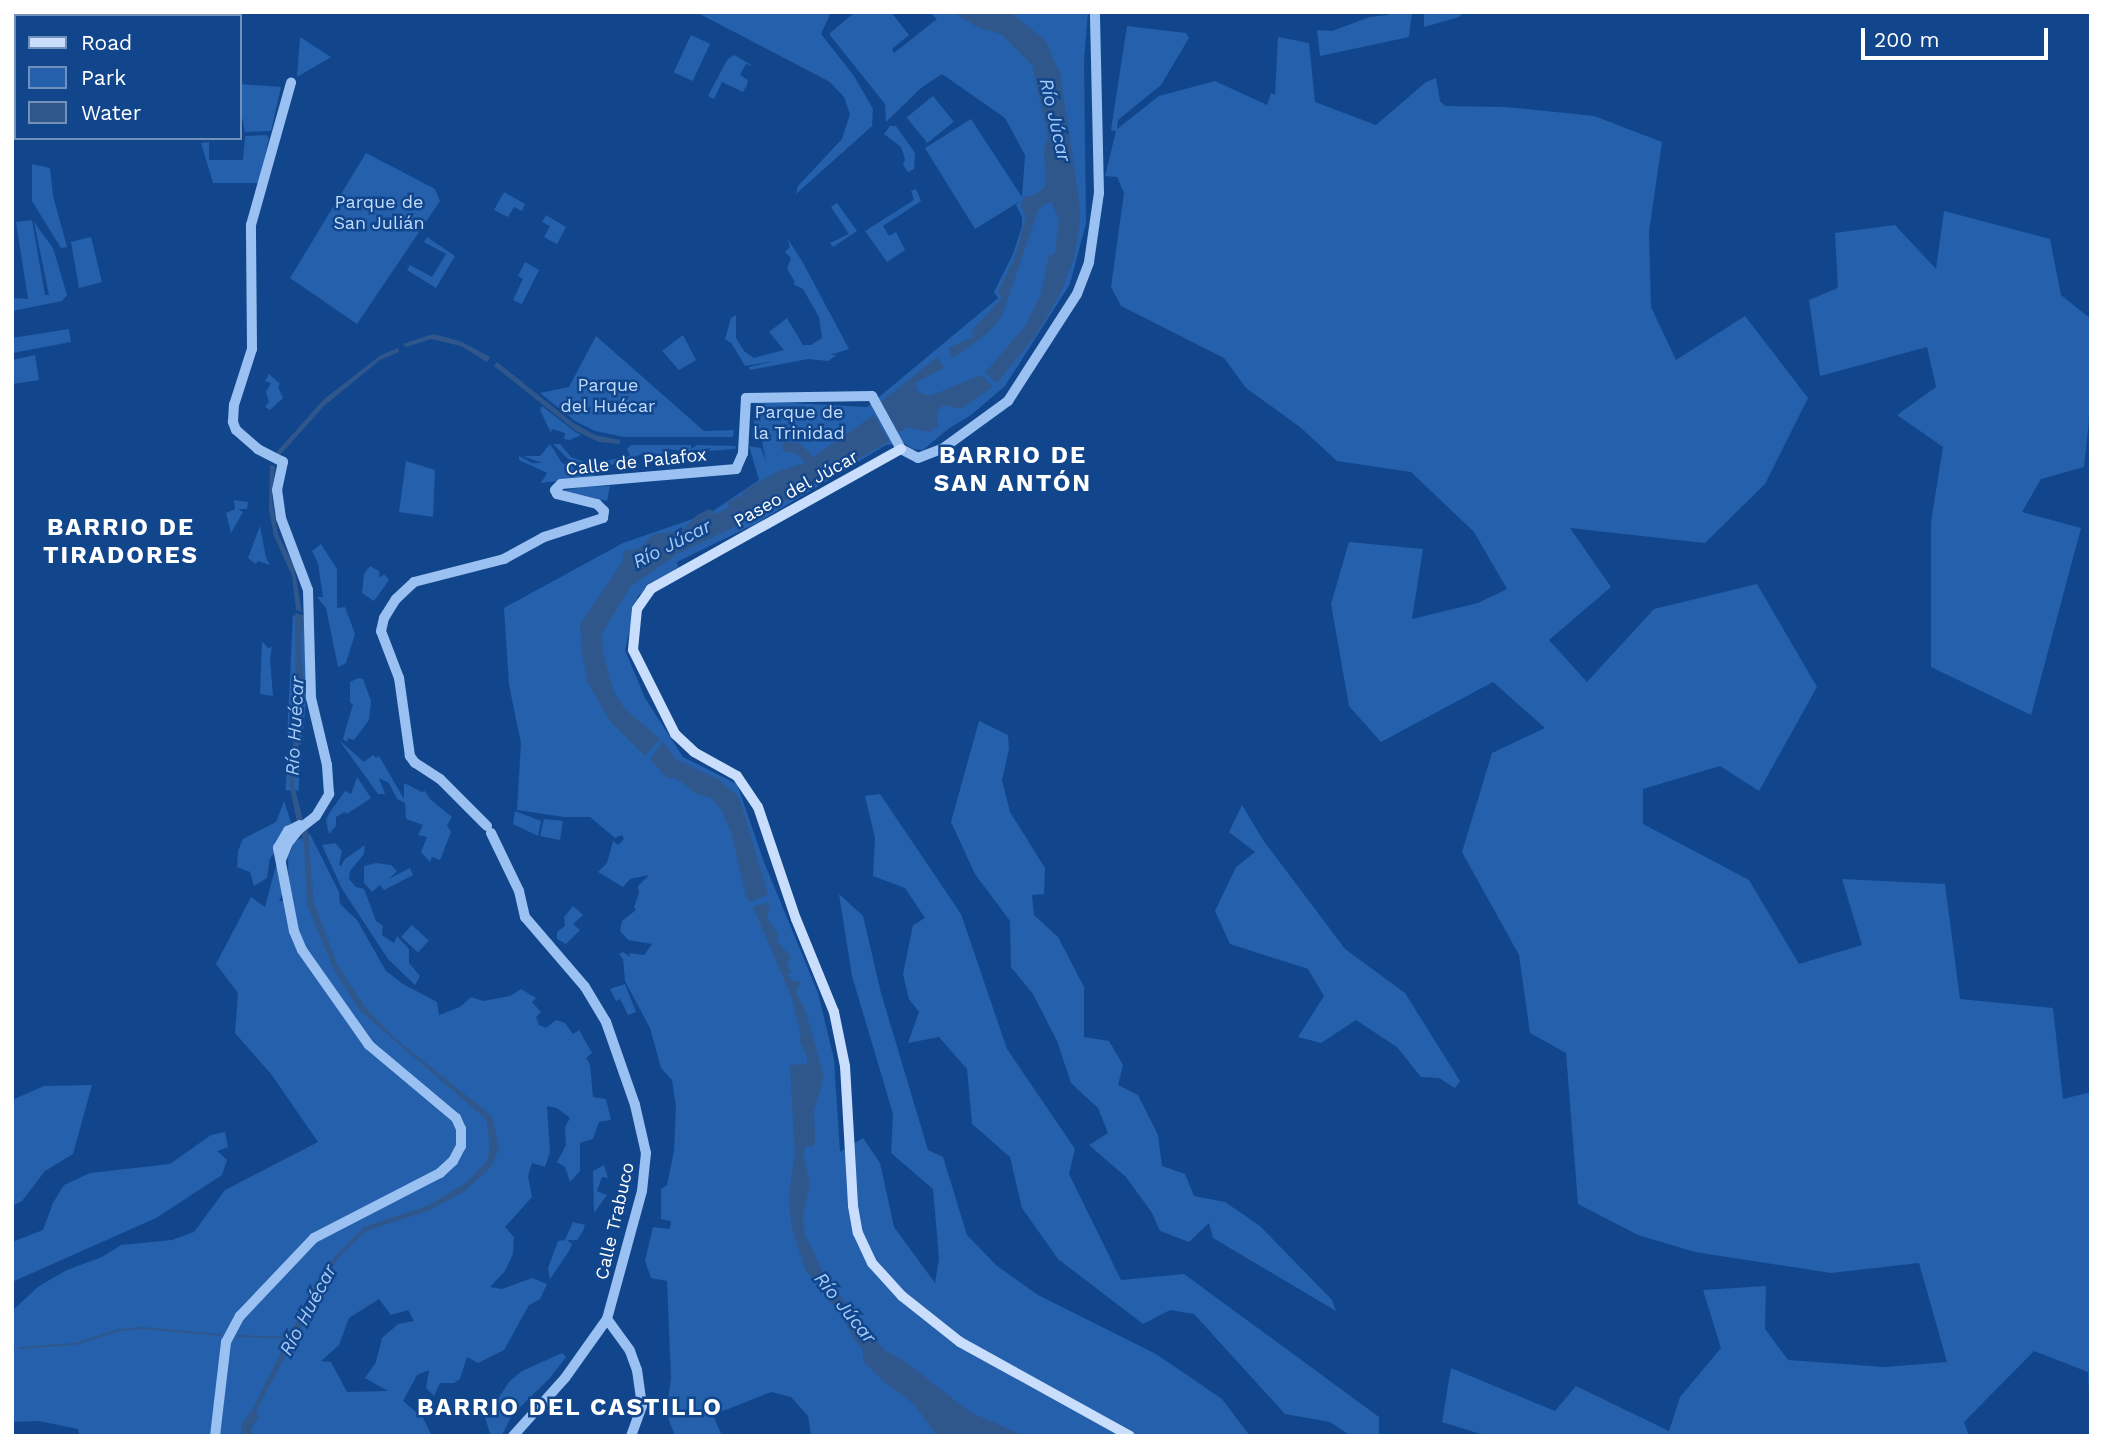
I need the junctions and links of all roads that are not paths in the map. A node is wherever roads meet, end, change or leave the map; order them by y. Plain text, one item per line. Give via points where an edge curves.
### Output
1 (1095, 12) edge
2 (291, 83) dead end
3 (900, 447) junction
4 (525, 918) joint
5 (608, 1316) junction
6 (215, 1436) edge
7 (513, 1436) edge
8 (631, 1436) edge
9 (1130, 1436) edge

1 - 3 street via 1098,199 1084,281 1012,397 951,443 920,458
2 - 6 street via 251,225 252,346 234,405 233,425 245,439 283,462 277,490 281,518 309,590 311,698 329,780 328,799 311,821 280,841 281,860 294,931 307,960 378,1055 456,1118 461,1141 457,1156 440,1173 314,1238 240,1316 226,1342
3 - 4 street, Calle de Palafox via 874,400 746,403 742,456 734,470 565,484 555,493 599,505 604,513 601,520 540,540 499,561 419,580 396,599 381,628 399,678 410,756 440,779 489,830 519,891
3 - 9 main road, Paseo del Júcar via 656,586 640,602 632,646 675,734 737,776 758,807 836,1019 845,1066 853,1206 858,1233 872,1263 902,1296 960,1342
4 - 5 street, Calle Trabuco via 600,1009 616,1043 646,1153
5 - 7 street, Calle Trabuco via 565,1378
5 - 8 street via 637,1370 642,1406

